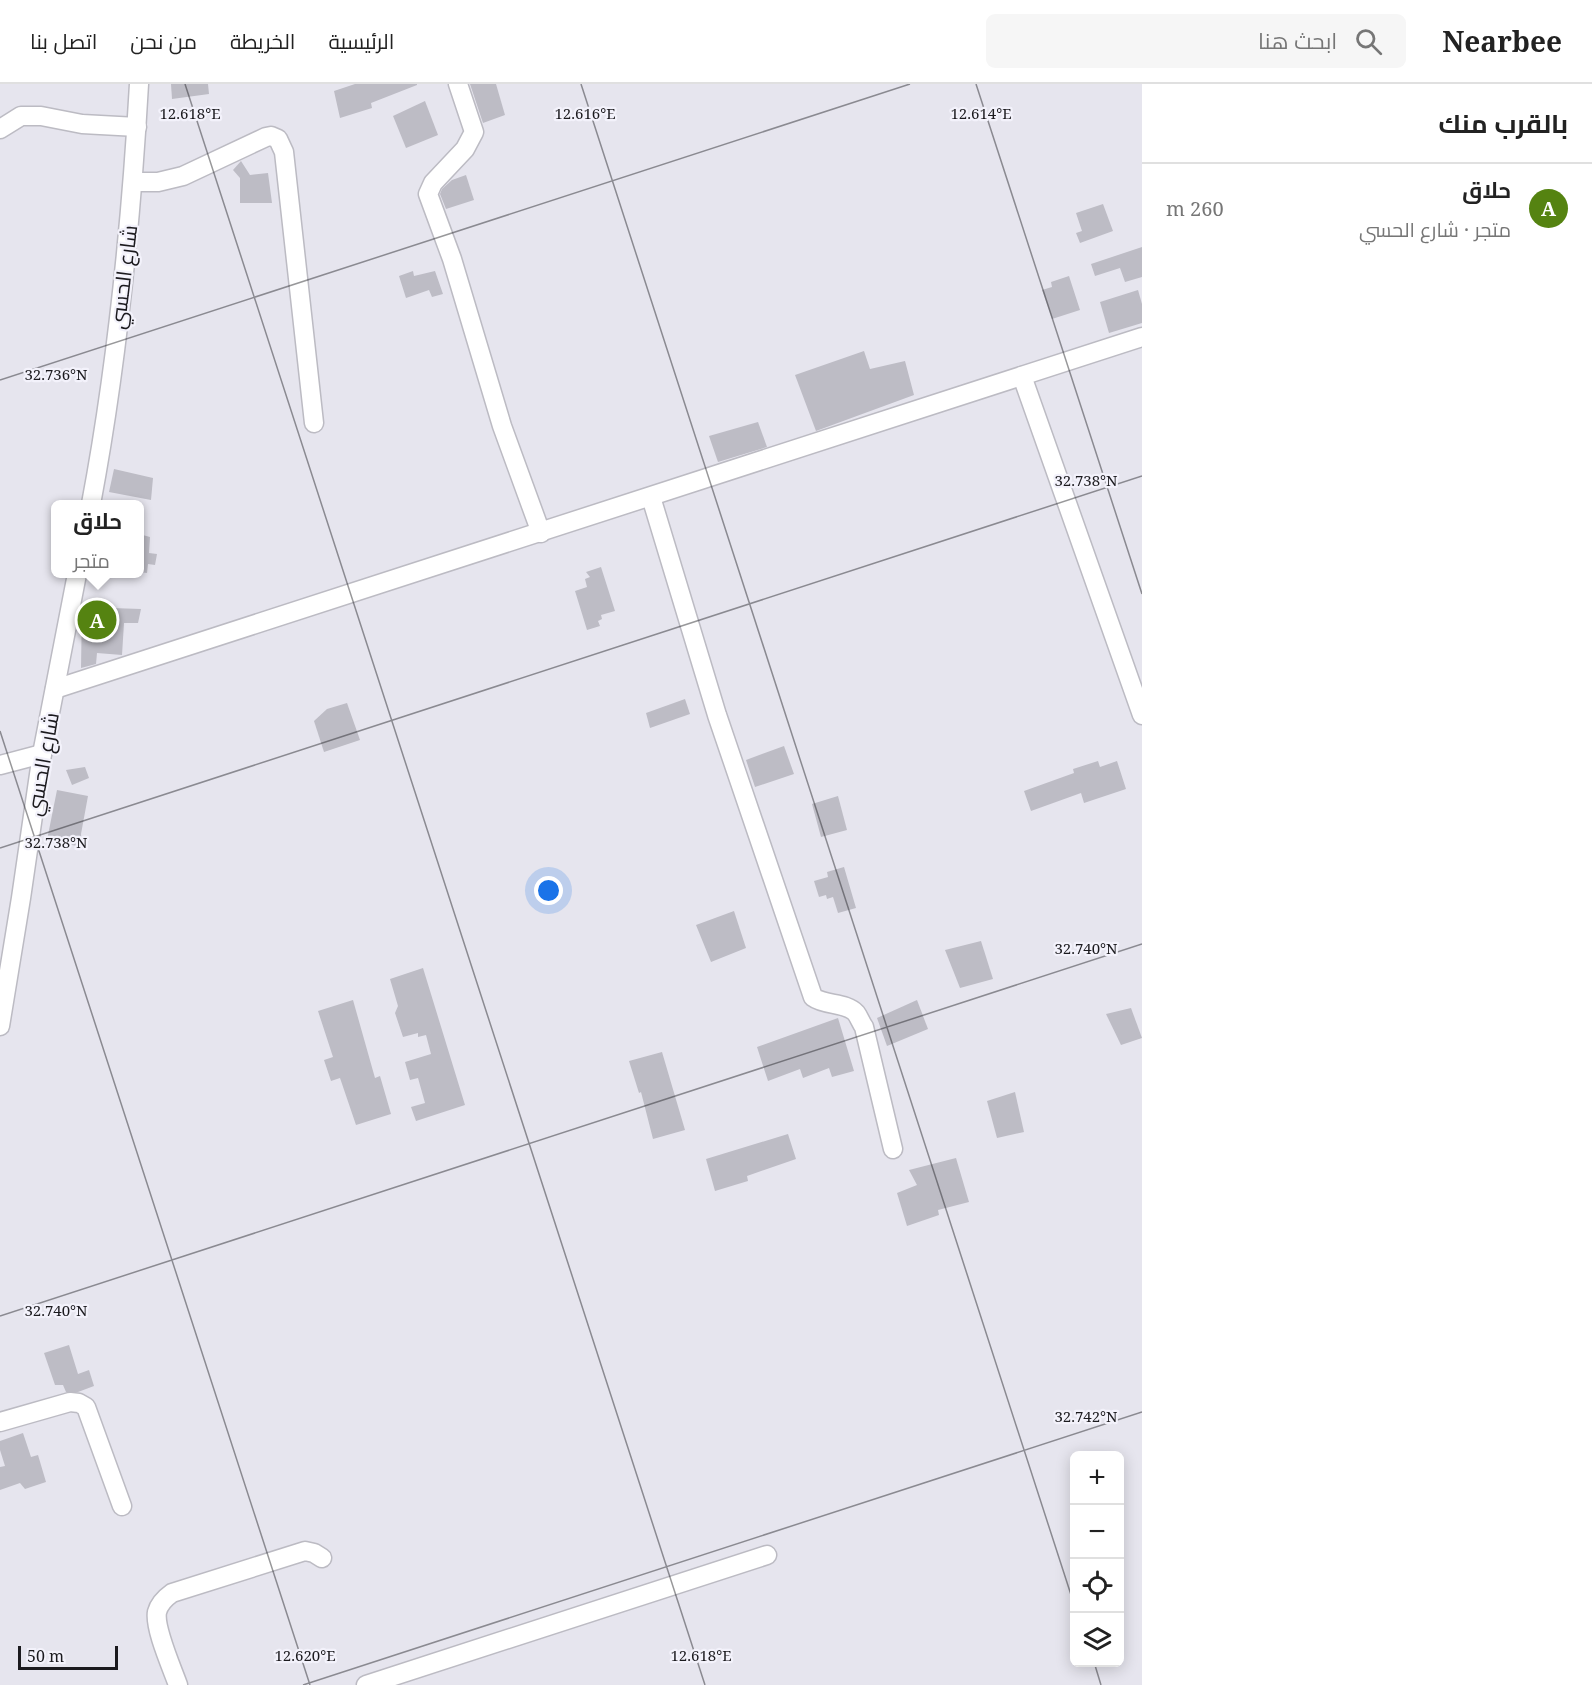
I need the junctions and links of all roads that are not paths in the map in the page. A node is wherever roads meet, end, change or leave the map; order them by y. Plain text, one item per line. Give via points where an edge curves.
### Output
1 (140, 84) edge
2 (458, 84) edge
3 (137, 127) junction
4 (0, 129) edge
5 (134, 182) junction
6 (1142, 337) edge
7 (1022, 376) junction
8 (314, 423) dead end
9 (651, 497) junction
10 (92, 500) edge
11 (541, 533) junction
12 (76, 578) edge
13 (55, 689) junction
14 (1142, 715) edge
15 (42, 754) junction
16 (0, 765) edge
17 (0, 1026) edge
18 (893, 1149) dead end
19 (0, 1422) edge
20 (122, 1506) dead end
21 (767, 1555) dead end
22 (322, 1558) dead end
23 (178, 1685) edge
24 (366, 1685) edge

1 - 3 street, شارع الحسي
2 - 11 street via 474,132 428,194 452,259 502,426
3 - 4 street via 21,116
3 - 5 street, شارع الحسي
5 - 8 street via 183,176 270,136 281,142
5 - 10 street, شارع الحسي via 105,429
6 - 7 street
7 - 9 street
7 - 14 street
9 - 11 street
9 - 18 street via 717,714 813,997 855,1012 864,1027
11 - 13 street
12 - 13 street, شارع الحسي
13 - 15 street, شارع الحسي
15 - 16 street
15 - 17 street, شارع الحسي
19 - 20 street via 70,1402 86,1407
21 - 24 street
22 - 23 street via 305,1551 165,1598 158,1610 157,1623

